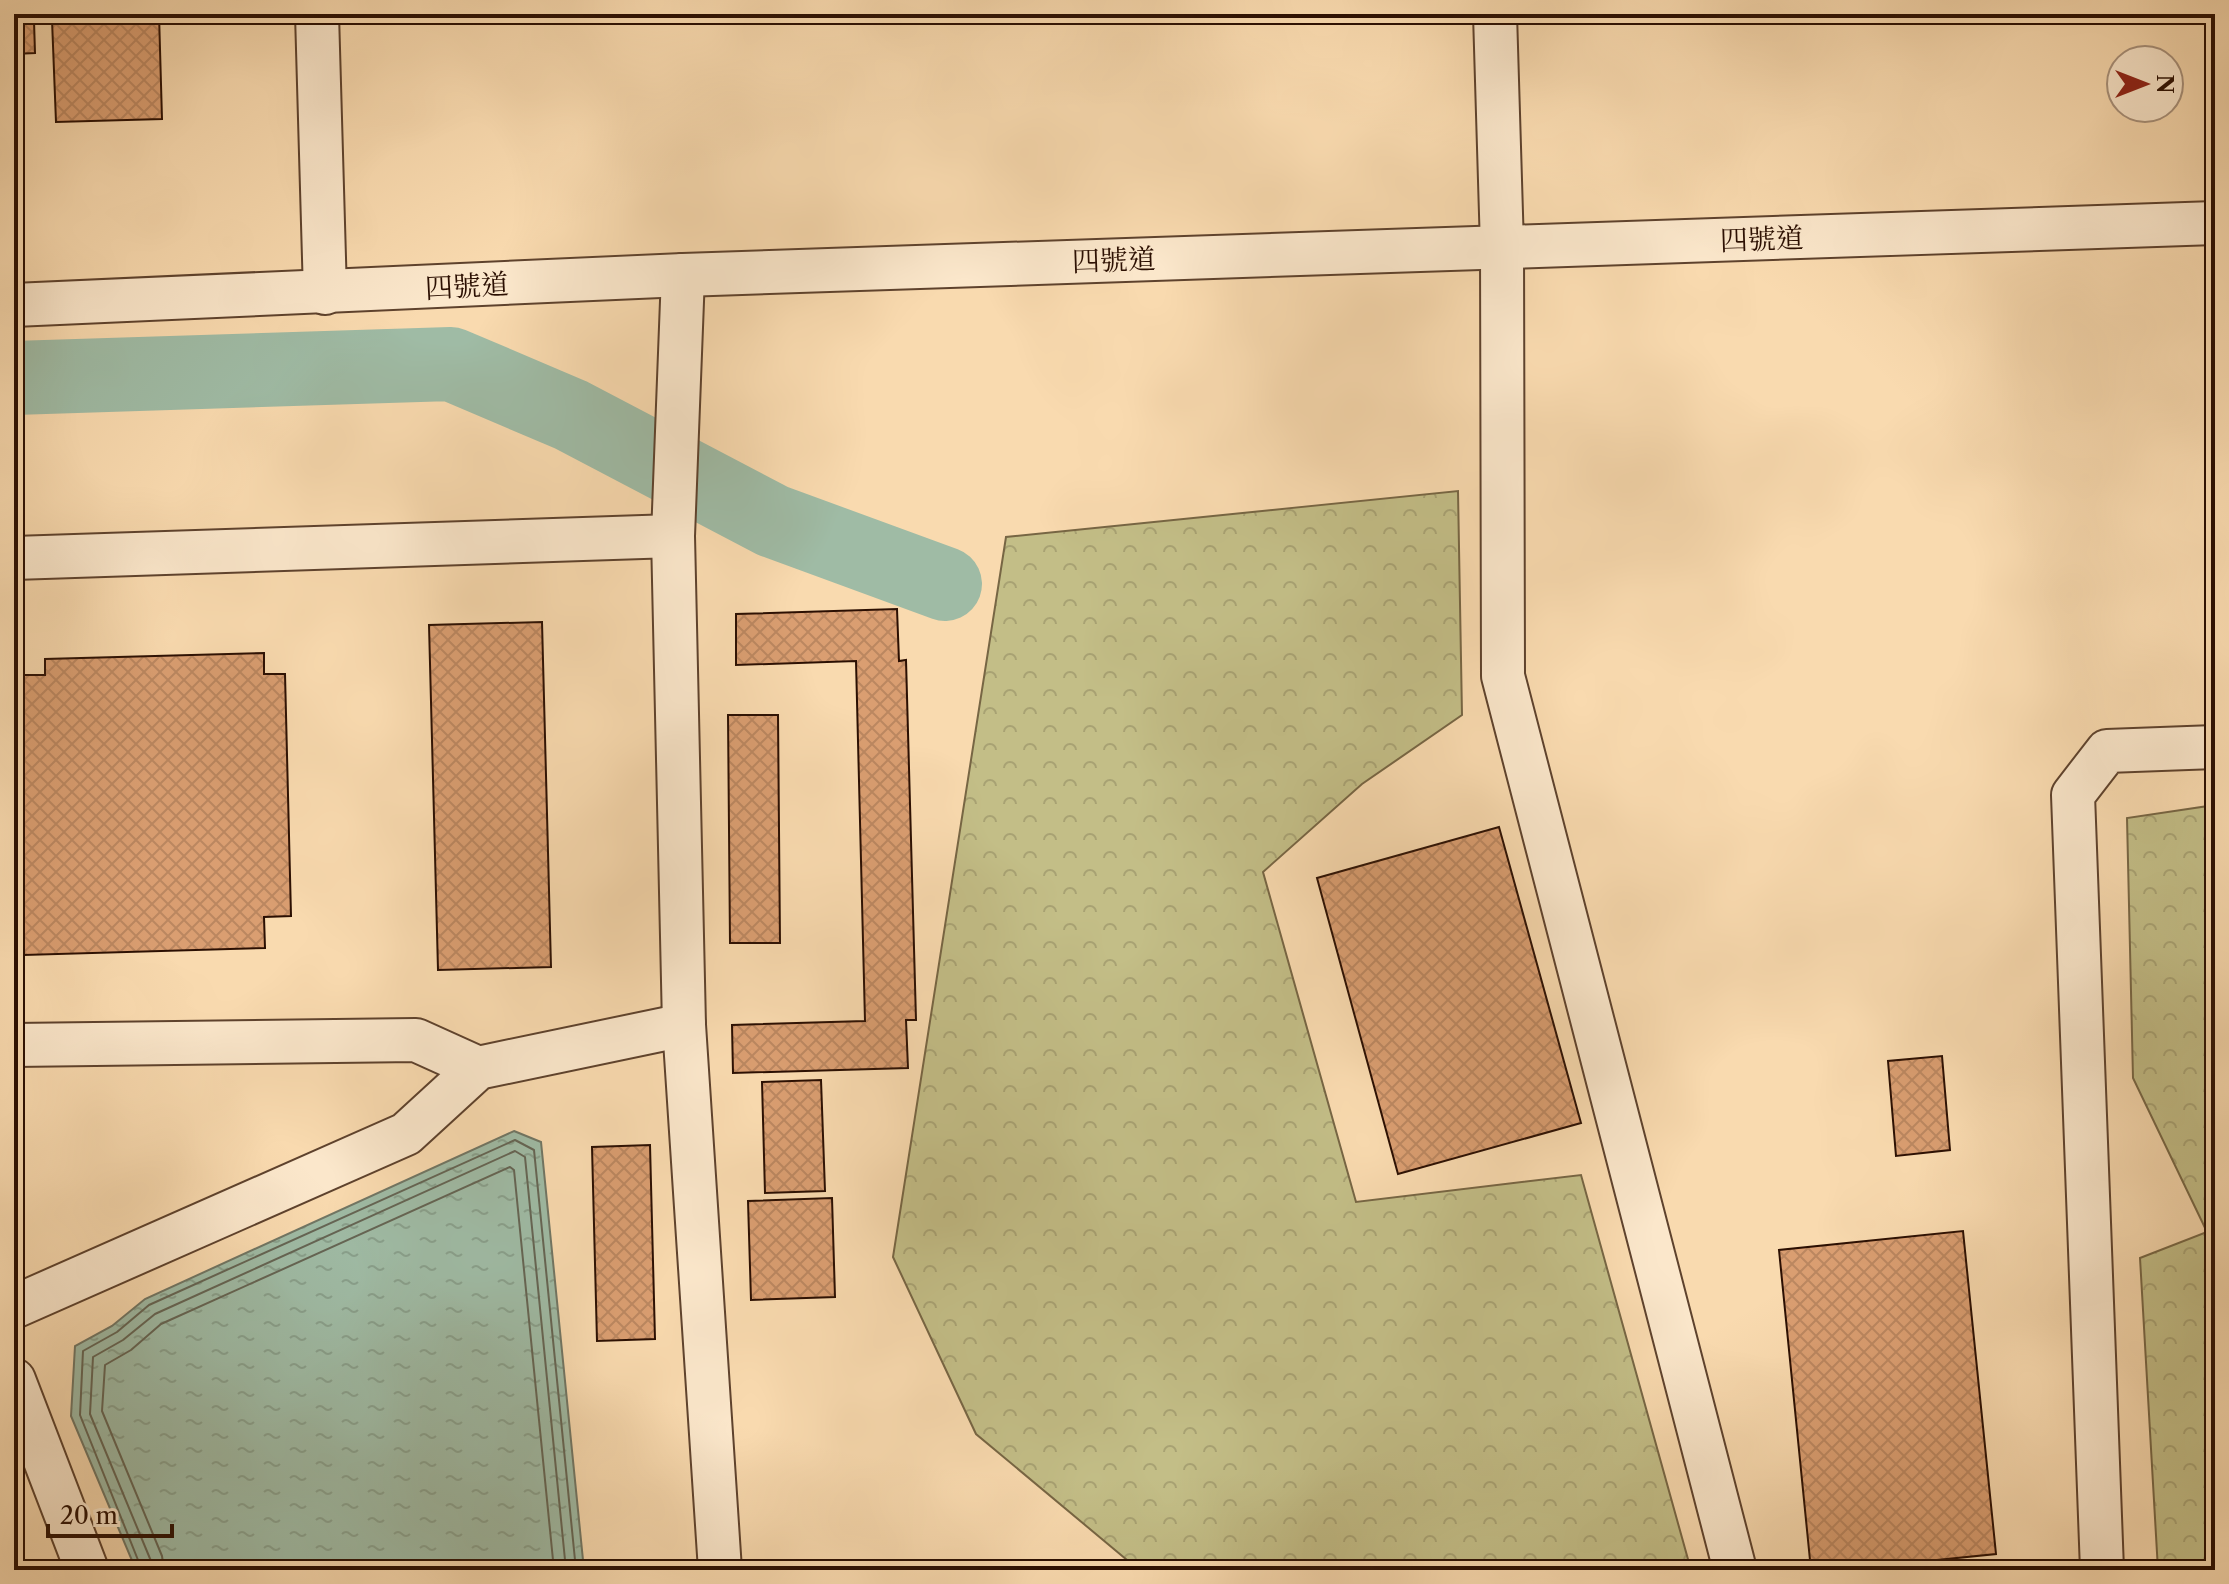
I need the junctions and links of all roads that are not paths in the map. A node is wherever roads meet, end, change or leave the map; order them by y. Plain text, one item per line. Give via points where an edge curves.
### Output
1 (317, 14) edge
2 (1495, 14) edge
3 (2215, 223) edge
4 (1502, 247) junction
5 (683, 275) junction
6 (325, 293) junction
7 (14, 305) edge
8 (673, 536) junction
9 (14, 558) edge
10 (2215, 747) edge
11 (684, 1025) junction
12 (14, 1045) edge
13 (478, 1068) junction
14 (14, 1307) edge
15 (14, 1380) edge
16 (87, 1570) edge
17 (720, 1570) edge
18 (1735, 1570) edge
19 (2102, 1570) edge

1 - 6 lane
2 - 4 lane
3 - 4 lane, 四號道
4 - 5 lane, 四號道
4 - 18 lane via 1503,676
5 - 6 lane, 四號道
5 - 8 lane
6 - 7 lane, 四號道
8 - 9 lane
8 - 11 lane
10 - 19 lane via 2107,751 2073,795
11 - 13 lane
11 - 17 lane
12 - 13 lane via 416,1040
13 - 14 lane via 406,1134
15 - 16 lane

